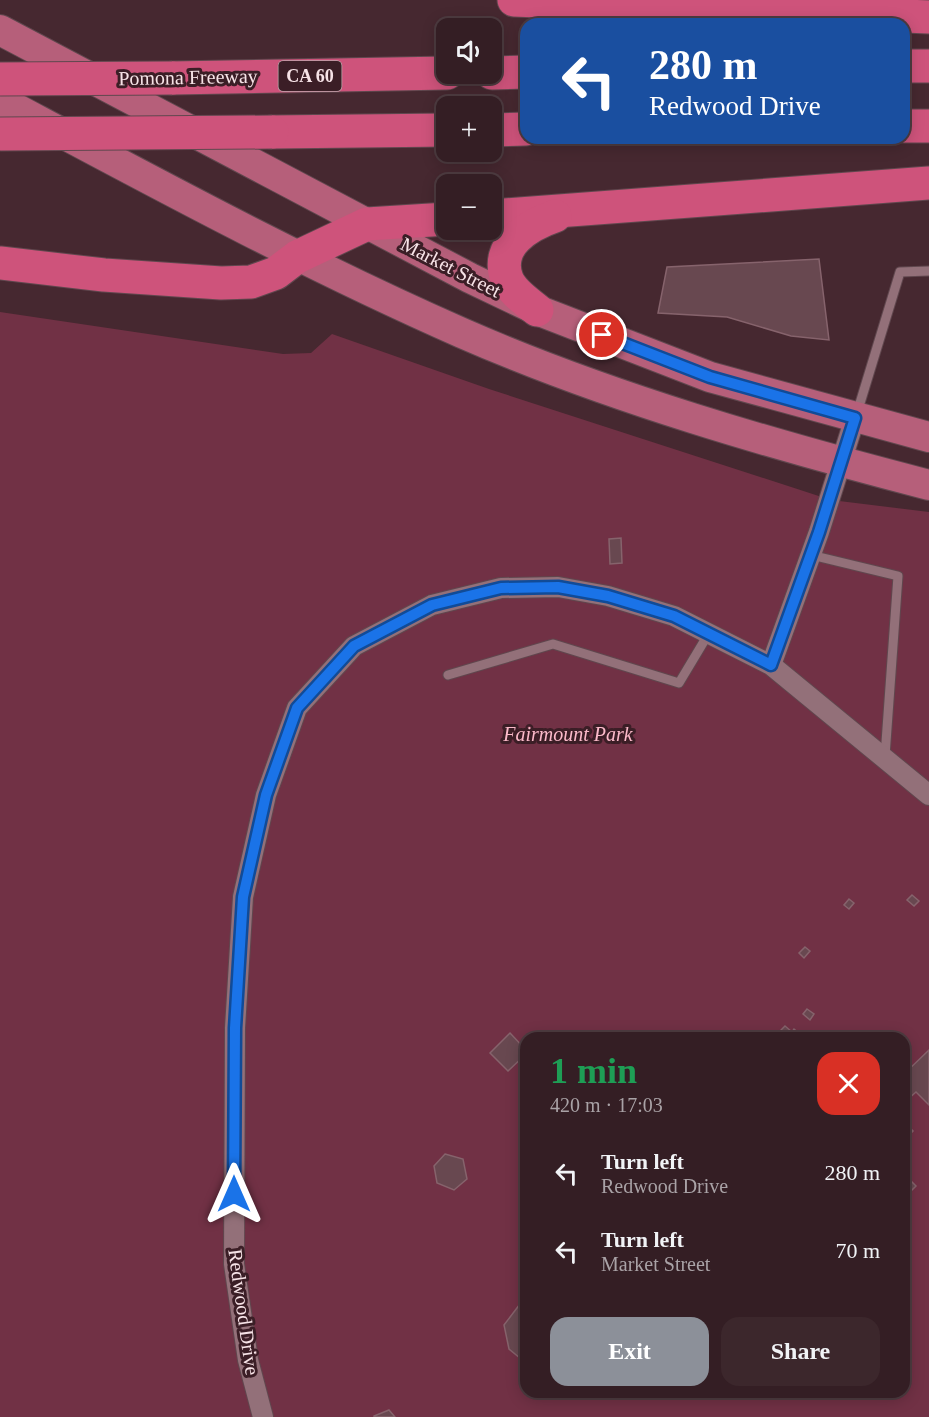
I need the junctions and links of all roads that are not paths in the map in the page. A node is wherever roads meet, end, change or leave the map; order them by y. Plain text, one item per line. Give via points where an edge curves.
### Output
1 (514, 0) edge
2 (929, 17) edge
3 (0, 30) edge
4 (910, 66) edge
5 (929, 66) edge
6 (520, 72) edge
7 (502, 73) edge
8 (436, 74) edge
9 (0, 79) edge
10 (0, 99) edge
11 (910, 126) edge
12 (929, 126) edge
13 (520, 129) edge
14 (436, 130) edge
15 (502, 130) edge
16 (0, 134) edge
17 (929, 183) edge
18 (572, 210) junction
19 (502, 215) edge
20 (436, 220) edge
21 (367, 224) junction
22 (297, 256) junction
23 (0, 263) edge
24 (929, 272) edge
25 (537, 310) junction
26 (855, 418) junction
27 (929, 437) edge
28 (843, 461) junction
29 (929, 485) edge
30 (811, 555) junction
31 (709, 633) junction
32 (771, 665) junction
33 (448, 675) dead end
34 (884, 758) junction
35 (929, 795) edge
36 (263, 1417) edge

1 - 2 highway
3 - 21 main road, Market Street
4 - 5 highway
6 - 7 highway
8 - 9 highway, Pomona Freeway / CA 60, bridge
10 - 22 main road
11 - 12 highway
13 - 15 highway
14 - 16 highway, bridge
17 - 18 highway
18 - 19 highway
18 - 25 highway via 532,225 513,239 508,248 507,280
20 - 21 highway
21 - 22 highway
21 - 25 main road, Market Street
22 - 23 highway via 269,276 251,282 221,283
22 - 28 main road via 539,364 681,413
24 - 26 lane via 900,272
25 - 26 main road, Market Street via 710,377
26 - 27 main road, Market Street
26 - 28 street
28 - 29 main road
28 - 30 street
30 - 32 street
30 - 34 lane via 898,576
31 - 32 street, Redwood Drive
31 - 33 lane via 679,682 553,644
31 - 36 street, Redwood Drive via 674,616 608,596 558,587 501,588 432,605 354,646 297,708 266,795 243,897 235,1028 234,1264 249,1360
32 - 34 street, Redwood Drive
34 - 35 street, Redwood Drive

